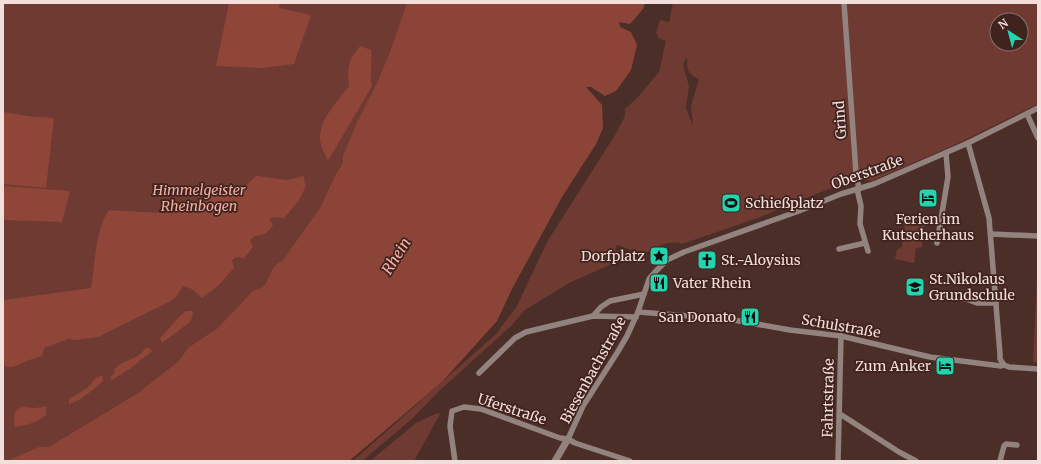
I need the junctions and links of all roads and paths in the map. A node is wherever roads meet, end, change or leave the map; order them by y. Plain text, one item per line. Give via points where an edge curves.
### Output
1 (844, 3) edge
2 (1038, 108) edge
3 (1027, 114) junction
4 (1038, 138) edge
5 (968, 143) junction
6 (946, 153) junction
7 (858, 189) junction
8 (991, 234) junction
9 (1038, 236) edge
10 (865, 243) junction
11 (937, 243) dead end
12 (839, 248) dead end
13 (868, 251) dead end
14 (644, 294) junction
15 (942, 297) dead end
16 (996, 303) junction
17 (637, 315) junction
18 (593, 316) junction
19 (841, 336) junction
20 (1004, 365) junction
21 (1038, 370) edge
22 (479, 373) dead end
23 (840, 414) junction
24 (568, 439) junction
25 (1017, 445) dead end
26 (455, 461) edge
27 (555, 461) edge
28 (629, 461) edge
29 (838, 461) edge
30 (916, 461) edge
31 (1000, 461) edge

1 - 7 street, Grind
2 - 3 street, Oberstraße
3 - 4 street
3 - 5 street, Oberstraße
5 - 6 street, Oberstraße
5 - 8 street
6 - 7 street, Oberstraße
6 - 11 street via 948,177
7 - 10 street, Grind via 862,206 860,224
7 - 14 street, Oberstraße via 673,256 649,279
8 - 9 street
8 - 16 street
10 - 12 street
10 - 13 street, Grind
14 - 17 street, Oberstraße
14 - 18 street via 610,301
15 - 16 street via 966,299 977,303
16 - 20 street via 1000,359
17 - 18 street, Schulstraße
17 - 19 street, Schulstraße via 728,319
17 - 24 street, Biesenbachstraße via 617,353 583,406
18 - 22 street via 521,334
19 - 20 street, Schulstraße via 930,357
19 - 23 street, Fahrtstraße
20 - 21 street, Schulstraße
23 - 29 street, Fahrtstraße
23 - 30 street
24 - 26 street, Uferstraße via 481,409 464,407 452,411 450,417
24 - 27 street
24 - 28 street
25 - 31 street via 1006,444

